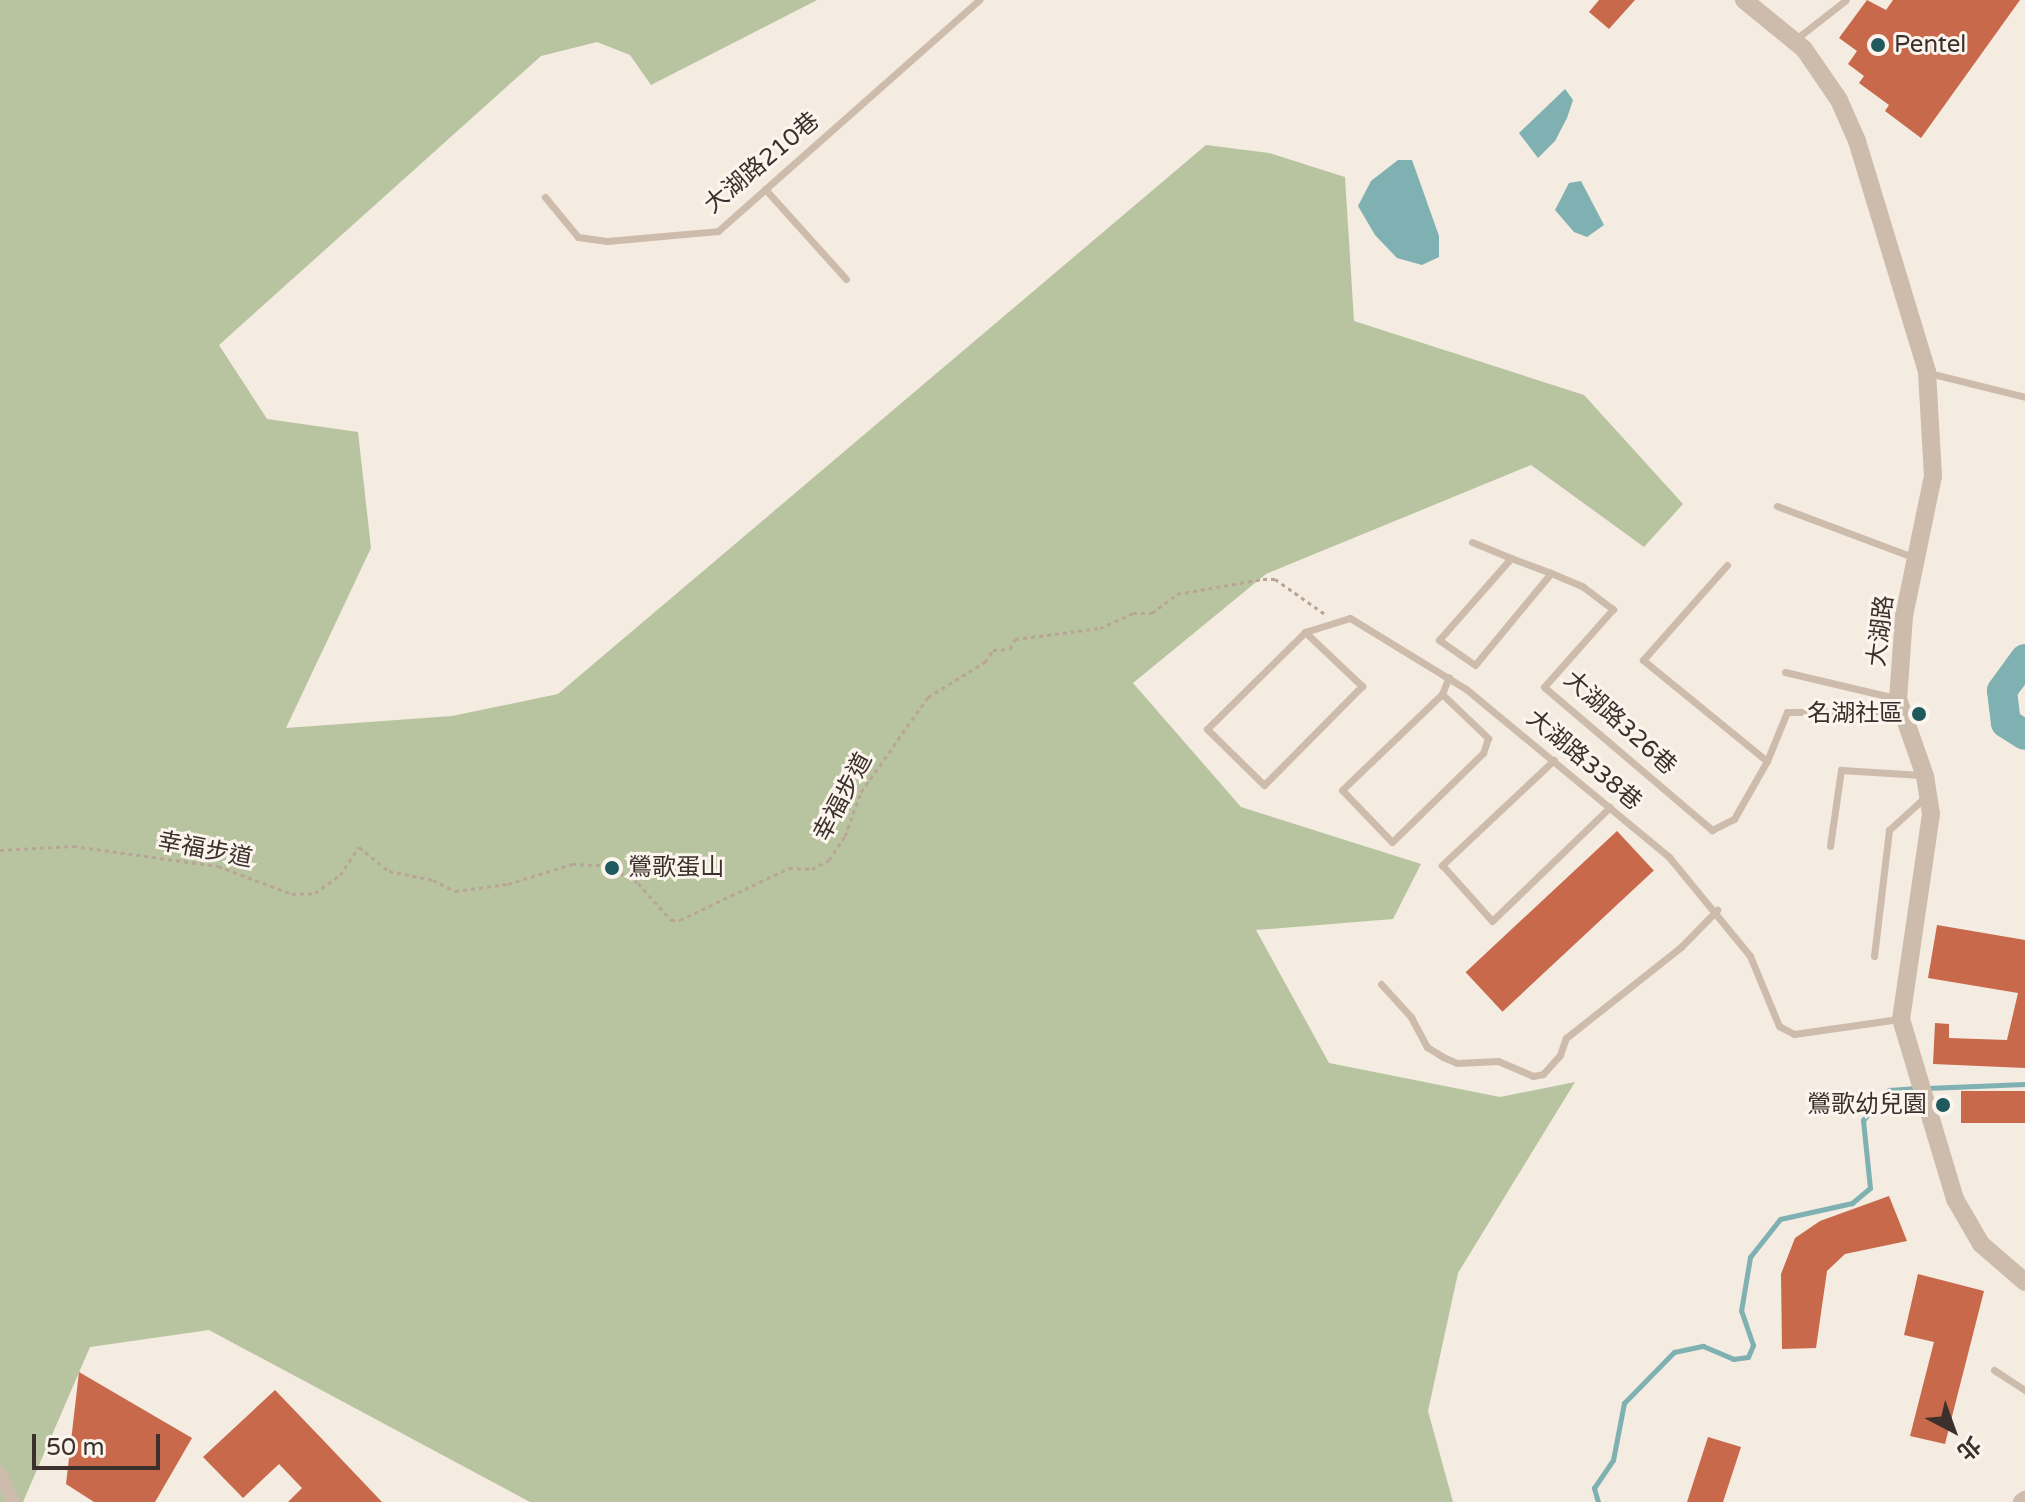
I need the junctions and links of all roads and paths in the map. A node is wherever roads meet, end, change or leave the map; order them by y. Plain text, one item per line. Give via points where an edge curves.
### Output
1 (979, 0) edge
2 (1744, 0) edge
3 (1846, 0) edge
4 (1794, 41) junction
5 (765, 189) junction
6 (545, 197) dead end
7 (846, 279) dead end
8 (1927, 372) junction
9 (2025, 397) edge
10 (1777, 506) dead end
11 (1472, 542) dead end
12 (1511, 558) junction
13 (1919, 559) junction
14 (1727, 565) dead end
15 (1551, 573) junction
16 (1334, 621) junction
17 (1305, 632) junction
18 (1785, 672) dead end
19 (1449, 677) junction
20 (1442, 694) junction
21 (1900, 705) junction
22 (1554, 760) junction
23 (1767, 761) junction
24 (1927, 785) junction
25 (1610, 807) junction
26 (1830, 846) dead end
27 (0, 850) edge
28 (1717, 910) junction
29 (1874, 956) dead end
30 (1381, 984) dead end
31 (1901, 1019) junction
32 (2023, 1275) edge
33 (1994, 1370) dead end
34 (2025, 1390) edge
35 (0, 1473) edge
36 (13, 1502) edge

1 - 5 lane, 大湖路210巷
2 - 4 street, 大湖路
3 - 4 lane
4 - 8 street, 大湖路 via 1839,100 1857,141
5 - 6 lane, 大湖路210巷 via 718,231 607,241 578,237
5 - 7 lane
8 - 9 lane
8 - 13 street, 大湖路 via 1933,476
10 - 13 lane
11 - 12 lane, 大湖路326巷
12 - 15 lane, 大湖路326巷
12 - 15 lane via 1439,640 1475,665
13 - 21 street, 大湖路 via 1904,616
14 - 23 lane via 1643,660
15 - 23 lane, 大湖路326巷 via 1582,586 1613,609 1544,687 1712,830 1734,819
16 - 17 lane
16 - 19 lane, 大湖路338巷 via 1350,618
16 - 27 path, 幸福步道 via 1275,579 1263,579 1177,594 1152,613 1133,613 1100,628 1015,639 1010,649 993,650 985,662 928,697 861,792 845,836 829,860 812,869 789,868 680,920 671,920 638,883 606,865 572,864 508,884 455,891 433,880 389,871 359,847 340,875 315,893 292,894 218,866 73,846
17 - 17 lane via 1207,729 1264,785 1362,686
18 - 21 lane
19 - 20 lane
19 - 22 lane, 大湖路338巷
20 - 20 lane via 1342,790 1392,842 1483,753 1488,738
21 - 23 lane, 大湖路326巷 via 1787,712
21 - 24 street, 大湖路
22 - 25 lane, 大湖路338巷
22 - 25 lane via 1442,865 1492,921
24 - 26 lane via 1841,770
24 - 29 lane via 1889,830
24 - 31 street, 大湖路 via 1931,814
25 - 28 lane, 大湖路338巷 via 1669,857
28 - 30 lane via 1681,947 1566,1038 1560,1055 1543,1074 1533,1076 1498,1061 1457,1063 1443,1057 1427,1047 1411,1017
28 - 31 lane, 大湖路338巷 via 1750,956 1779,1026 1794,1034
31 - 32 street, 大湖路 via 1955,1199 1981,1244
33 - 34 lane
35 - 36 street

